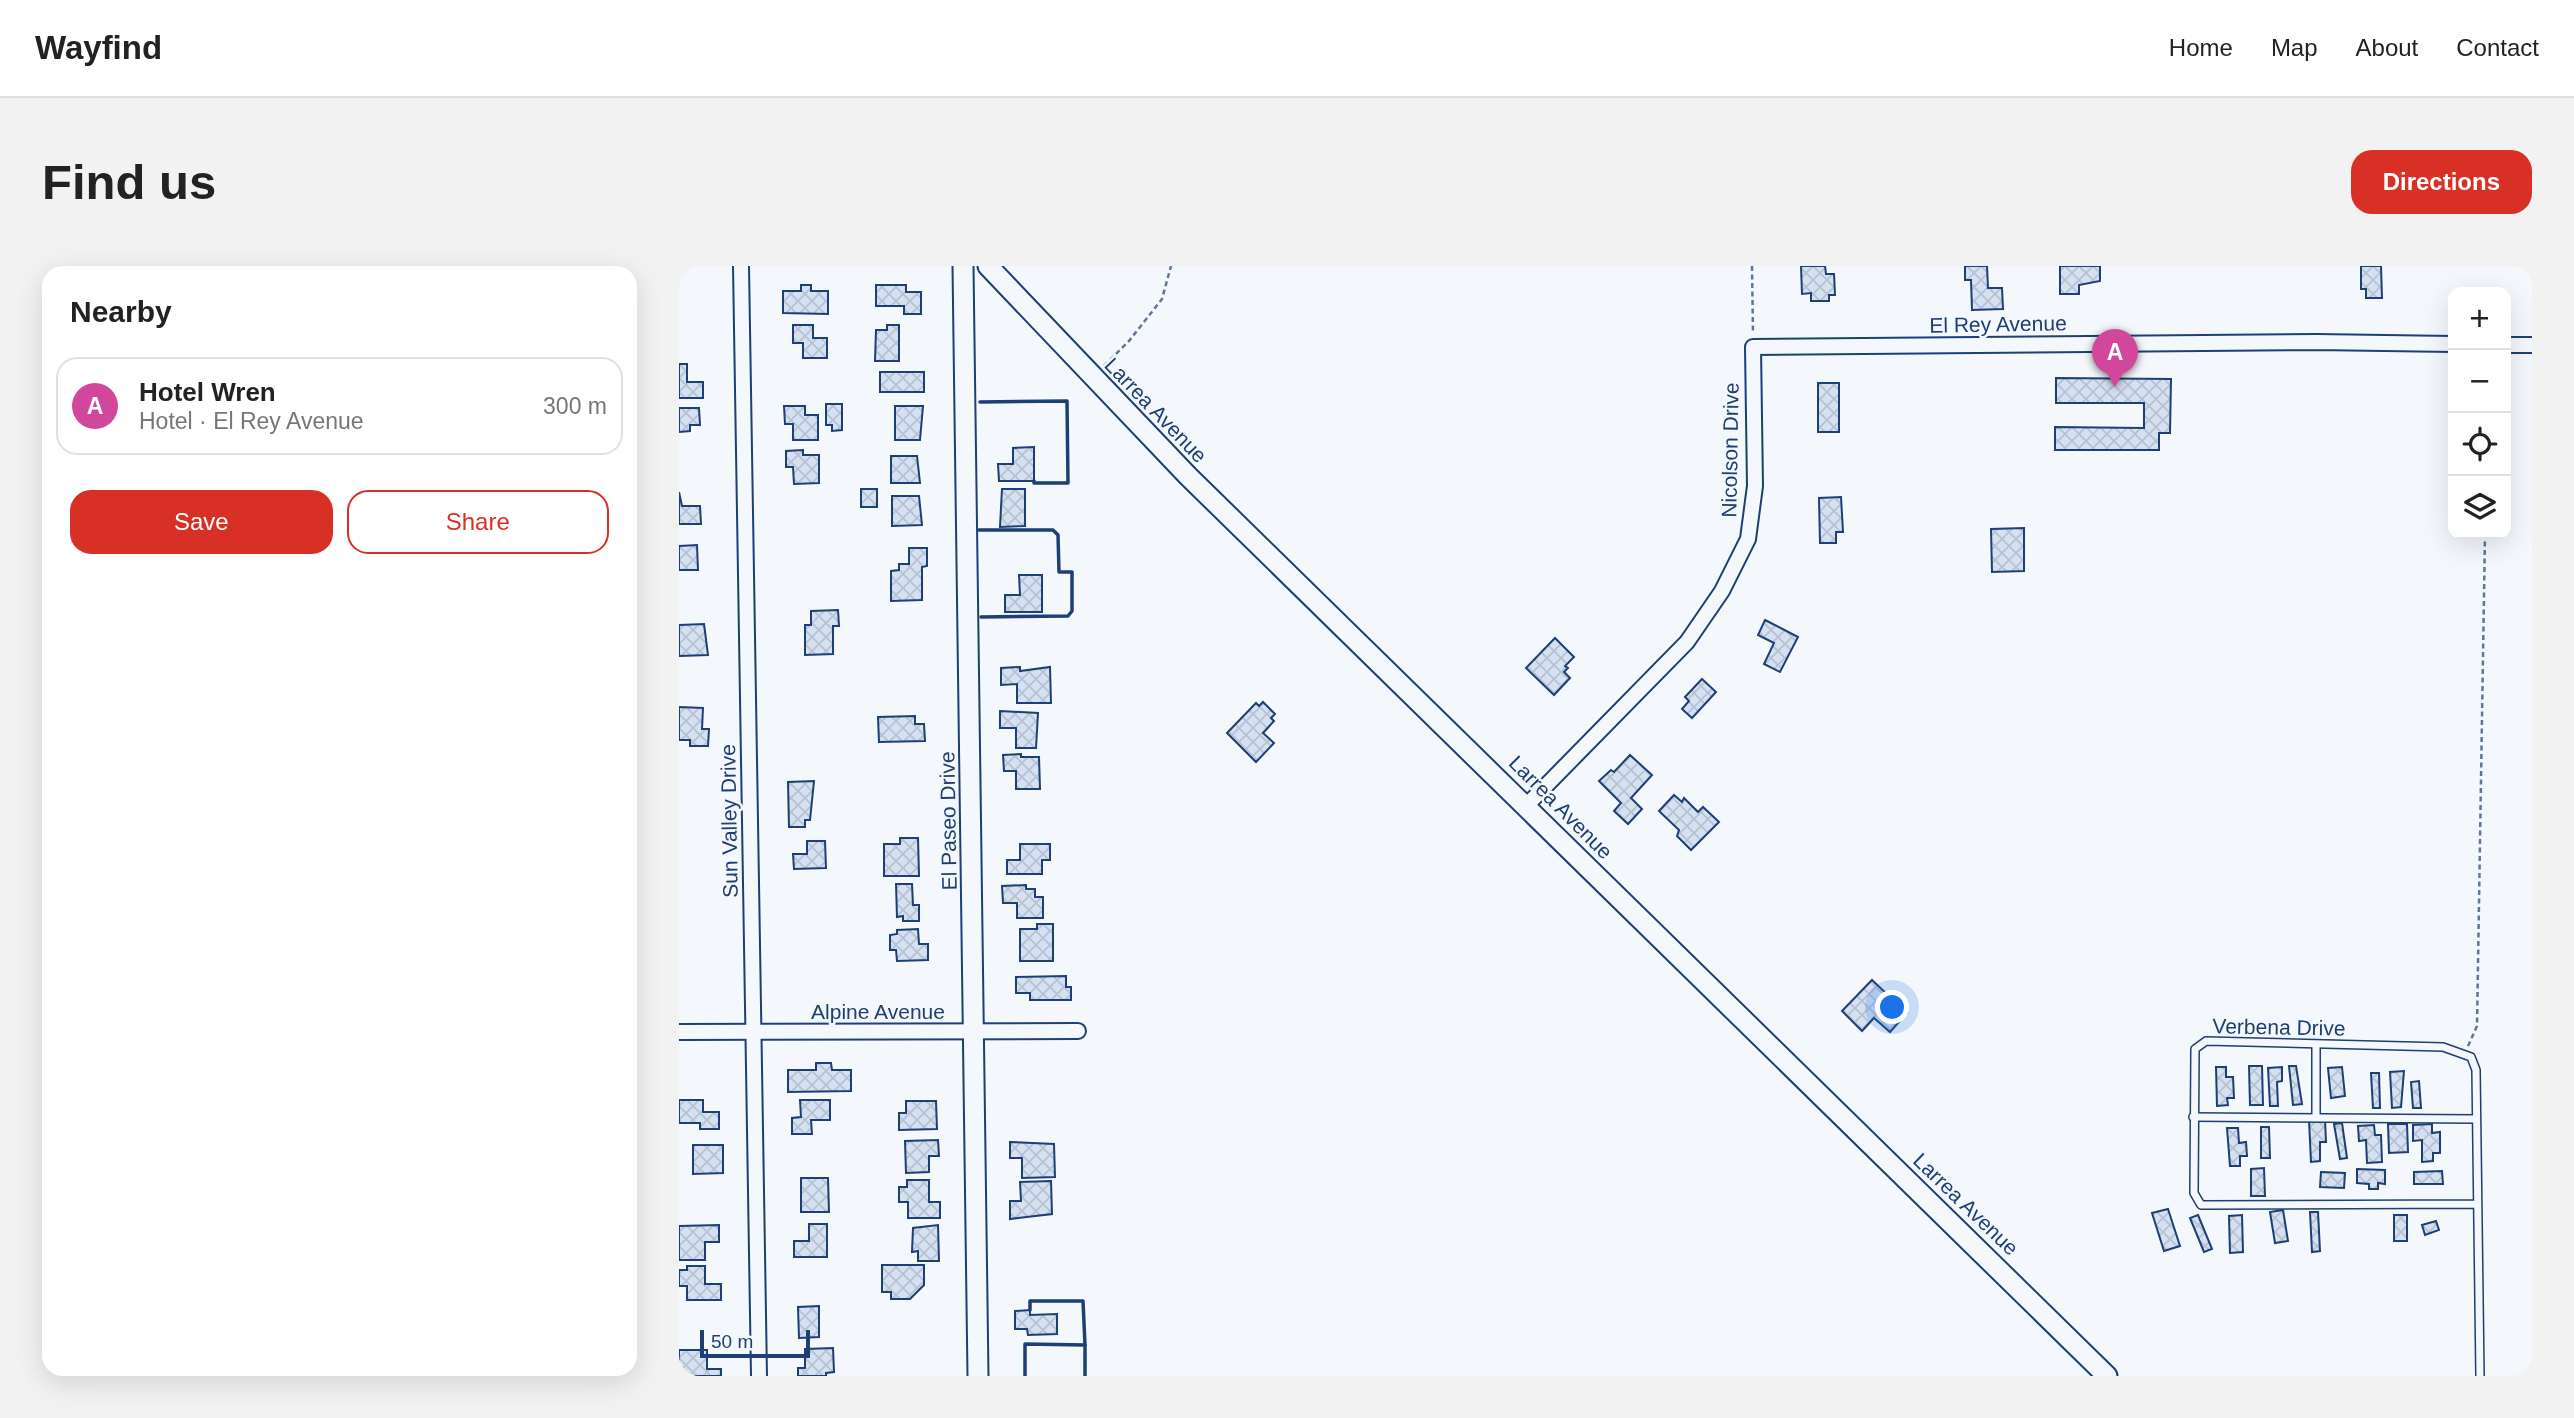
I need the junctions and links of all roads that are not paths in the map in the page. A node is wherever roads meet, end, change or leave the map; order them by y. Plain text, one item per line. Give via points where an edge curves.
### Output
1 (741, 266) edge
2 (963, 266) edge
3 (988, 266) edge
4 (2448, 344) edge
5 (2511, 345) edge
6 (2532, 345) edge
7 (1753, 348) joint
8 (1527, 805) junction
9 (754, 1031) junction
10 (1078, 1031) dead end
11 (679, 1032) edge
12 (973, 1032) junction
13 (2316, 1045) junction
14 (2193, 1116) junction
15 (2316, 1117) junction
16 (2476, 1119) junction
17 (2477, 1204) junction
18 (759, 1376) edge
19 (978, 1376) edge
20 (2107, 1376) edge
21 (2480, 1376) edge

1 - 9 street, Sun Valley Drive
2 - 12 main road, El Paseo Drive
3 - 8 main road, Larrea Avenue via 1188,476
4 - 7 street, El Rey Avenue
5 - 6 street
7 - 8 street, Nicolson Drive via 1755,486 1748,539 1722,591 1687,642
8 - 20 main road, Larrea Avenue
9 - 11 street, Alpine Avenue
9 - 12 street, Alpine Avenue
9 - 18 street, Sun Valley Drive
10 - 12 street, Alpine Avenue
12 - 19 main road, El Paseo Drive
13 - 14 lane, Verbena Drive via 2199,1044 2193,1056
13 - 15 lane
13 - 16 lane, Verbena Drive via 2443,1047 2463,1052 2471,1057 2476,1070
14 - 15 lane
14 - 17 lane, Verbena Drive via 2194,1193 2201,1205
15 - 16 lane
16 - 17 lane
17 - 21 lane

